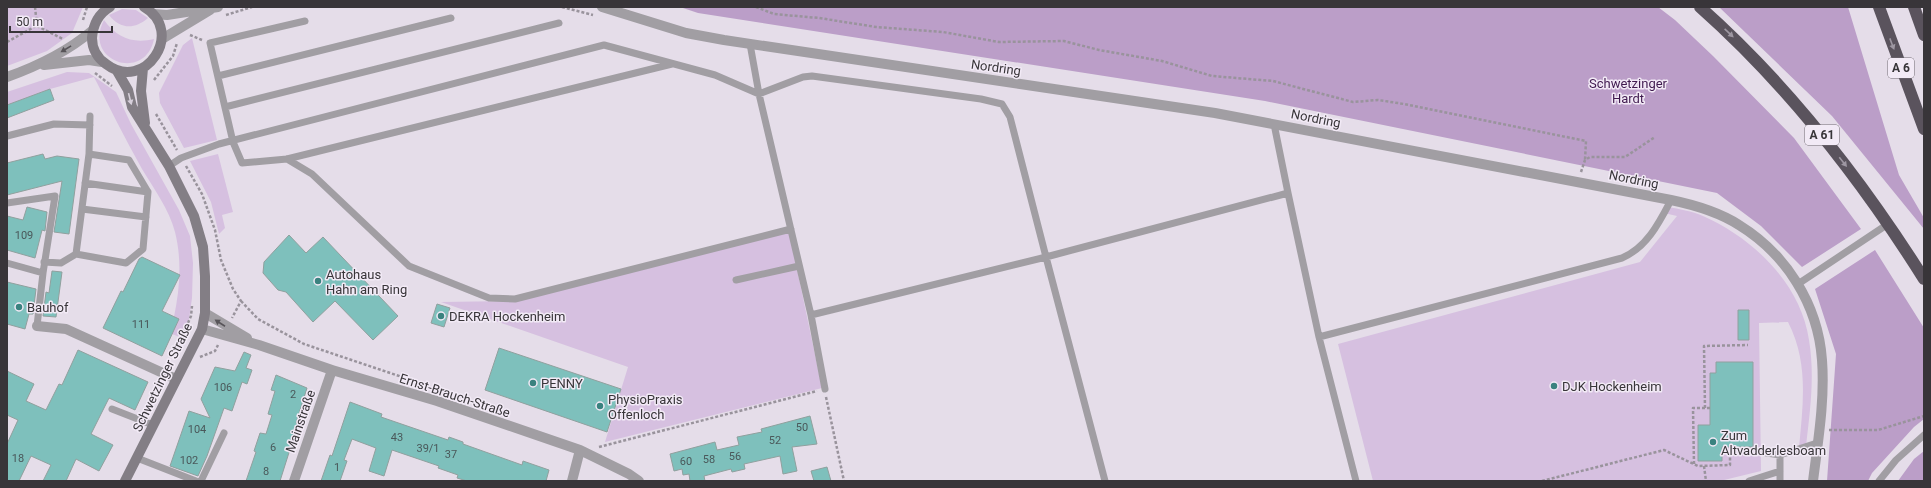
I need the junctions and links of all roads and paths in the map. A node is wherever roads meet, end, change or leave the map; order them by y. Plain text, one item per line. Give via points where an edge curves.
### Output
1 (35, 7) edge
2 (110, 7) edge
3 (144, 7) edge
4 (602, 7) edge
5 (756, 7) edge
6 (1700, 7) edge
7 (1878, 7) edge
8 (1914, 7) edge
9 (215, 8) edge
10 (100, 11) edge
11 (153, 14) junction
12 (451, 18) dead end
13 (305, 21) dead end
14 (559, 23) dead end
15 (36, 26) junction
16 (93, 30) junction
17 (185, 33) dead end
18 (1924, 35) edge
19 (162, 39) junction
20 (67, 41) dead end
21 (178, 41) dead end
22 (7, 42) edge
23 (210, 43) junction
24 (750, 44) junction
25 (102, 62) junction
26 (673, 63) junction
27 (38, 66) junction
28 (143, 68) junction
29 (92, 71) dead end
30 (117, 71) junction
31 (218, 76) junction
32 (7, 77) edge
33 (152, 84) dead end
34 (118, 90) dead end
35 (759, 94) junction
36 (225, 107) junction
37 (90, 116) dead end
38 (1274, 124) junction
39 (90, 125) junction
40 (146, 126) junction
41 (1924, 129) edge
42 (7, 136) edge
43 (1655, 137) dead end
44 (233, 142) junction
45 (89, 154) junction
46 (287, 159) junction
47 (1585, 160) junction
48 (169, 166) junction
49 (1580, 182) junction
50 (85, 183) junction
51 (148, 192) junction
52 (1288, 193) junction
53 (1671, 200) junction
54 (7, 203) edge
55 (82, 209) junction
56 (146, 217) junction
57 (1888, 224) junction
58 (790, 229) junction
59 (76, 254) junction
60 (1046, 257) junction
61 (44, 262) junction
62 (7, 263) edge
63 (799, 266) junction
64 (43, 272) junction
65 (1924, 278) edge
66 (736, 280) dead end
67 (1798, 284) junction
68 (241, 301) dead end
69 (192, 302) dead end
70 (205, 313) junction
71 (811, 315) junction
72 (37, 326) joint
73 (202, 329) junction
74 (1319, 337) junction
75 (259, 345) junction
76 (1748, 345) dead end
77 (332, 370) junction
78 (165, 376) junction
79 (176, 379) junction
80 (412, 380) dead end
81 (825, 389) junction
82 (1705, 408) junction
83 (1710, 408) dead end
84 (112, 409) dead end
85 (1924, 416) edge
86 (153, 425) junction
87 (1819, 430) junction
88 (224, 434) dead end
89 (1924, 435) edge
90 (1817, 443) junction
91 (580, 450) junction
92 (1760, 452) joint
93 (1780, 455) junction
94 (137, 458) junction
95 (1694, 464) junction
96 (1704, 466) junction
97 (1780, 471) junction
98 (125, 481) edge
99 (196, 481) edge
100 (201, 481) edge
101 (294, 481) edge
102 (572, 481) edge
103 (639, 481) edge
104 (844, 481) edge
105 (1105, 481) edge
106 (1356, 481) edge
107 (1542, 481) edge
108 (1706, 481) edge
109 (1749, 481) edge
110 (1780, 481) edge
111 (1813, 481) edge
112 (1879, 481) edge

1 - 15 path
2 - 10 main road
3 - 11 main road
4 - 24 street, Nordring via 686,33
5 - 47 path via 774,14 876,27 943,32 999,42 1064,41 1176,64 1212,76 1273,81 1353,102 1378,100 1404,104 1586,141
6 -> 57 highway, A 61 via 1759,63 1814,126
7 -> 41 highway, A 6
8 - 18 highway
9 - 11 street via 167,15
9 - 19 street
10 - 16 main road
11 - 19 main road via 161,30
12 - 31 lane
13 - 23 lane
14 - 36 lane
15 - 20 path
15 - 22 path
16 - 25 main road via 92,42
16 -> 27 street
17 - 23 path
19 - 28 main road via 156,56
21 - 33 path via 174,56
23 - 31 lane
24 - 35 lane
24 - 38 street, Nordring via 1107,96
25 - 27 street via 89,60
25 - 30 main road
26 - 35 lane via 715,74
26 - 44 lane via 604,45
26 - 46 lane
27 - 32 street
28 - 30 main road via 130,72
28 - 40 main road via 141,91
29 - 34 path
30 -> 40 main road, Schwetzinger Straße via 128,90 132,107
31 - 36 lane
35 - 58 lane
35 - 60 lane via 812,76 1002,104 1010,117
36 - 44 lane
37 - 39 lane
38 - 49 street, Nordring
38 - 52 lane
39 - 42 lane via 54,124
39 - 45 lane
40 - 48 main road, Schwetzinger Straße
43 - 47 path via 1625,157 1596,157
44 - 46 lane via 242,163
44 - 48 lane via 219,144 181,158
45 - 50 lane
45 - 51 lane via 129,160
46 - 58 lane via 312,174 409,266 489,298 515,299
47 - 49 path
48 - 70 main road, Schwetzinger Straße via 194,216 203,247
49 - 53 street, Nordring
50 - 51 lane
50 - 55 lane
51 - 56 lane
52 - 60 lane
52 - 74 lane
53 - 67 street, Nordring via 1716,213 1738,224 1776,255
53 - 74 lane via 1646,243 1633,254
54 - 61 lane via 55,196
55 - 56 lane
55 - 59 lane
56 - 59 lane via 143,249 126,263
57 - 65 highway, A 61
57 - 67 lane
58 - 63 lane
59 - 61 lane via 62,263
60 - 71 lane
60 - 105 lane
61 - 64 lane
62 - 64 lane
63 - 66 lane
63 - 71 lane
64 - 72 lane
67 - 87 street, Nordring via 1809,306 1820,340 1823,377
68 - 80 path via 258,319 304,344
69 - 78 path via 191,316
70 - 73 main road, Schwetzinger Straße
75 -> 70 street, Ernst-Brauch-Straße
71 - 81 lane
72 - 78 street via 66,330
73 - 75 street, Ernst-Brauch-Straße
73 - 79 main road, Schwetzinger Straße
74 - 106 lane
75 - 77 street, Ernst-Brauch-Straße
76 - 82 path via 1704,346
77 - 91 street, Ernst-Brauch-Straße via 438,401
77 - 101 street, Mainstraße
78 - 79 street
79 - 86 main road, Schwetzinger Straße
81 - 91 path via 613,444
81 - 104 path
82 - 83 path
82 - 95 path via 1693,408
84 - 86 lane
85 - 87 path via 1878,430
86 - 94 main road, Schwetzinger Straße
87 - 90 street, Nordring
88 - 100 lane
89 - 112 lane via 1896,460
90 - 93 lane
90 - 111 street, Nordring
91 - 102 street
91 - 103 street, Ernst-Brauch-Straße
92 - 93 lane
92 - 96 path via 1730,453 1730,465
93 - 97 lane
94 - 98 main road, Schwetzinger Straße
94 - 99 lane
95 - 96 path
95 - 107 path via 1664,450
96 - 108 path
97 - 109 lane
97 - 110 lane

